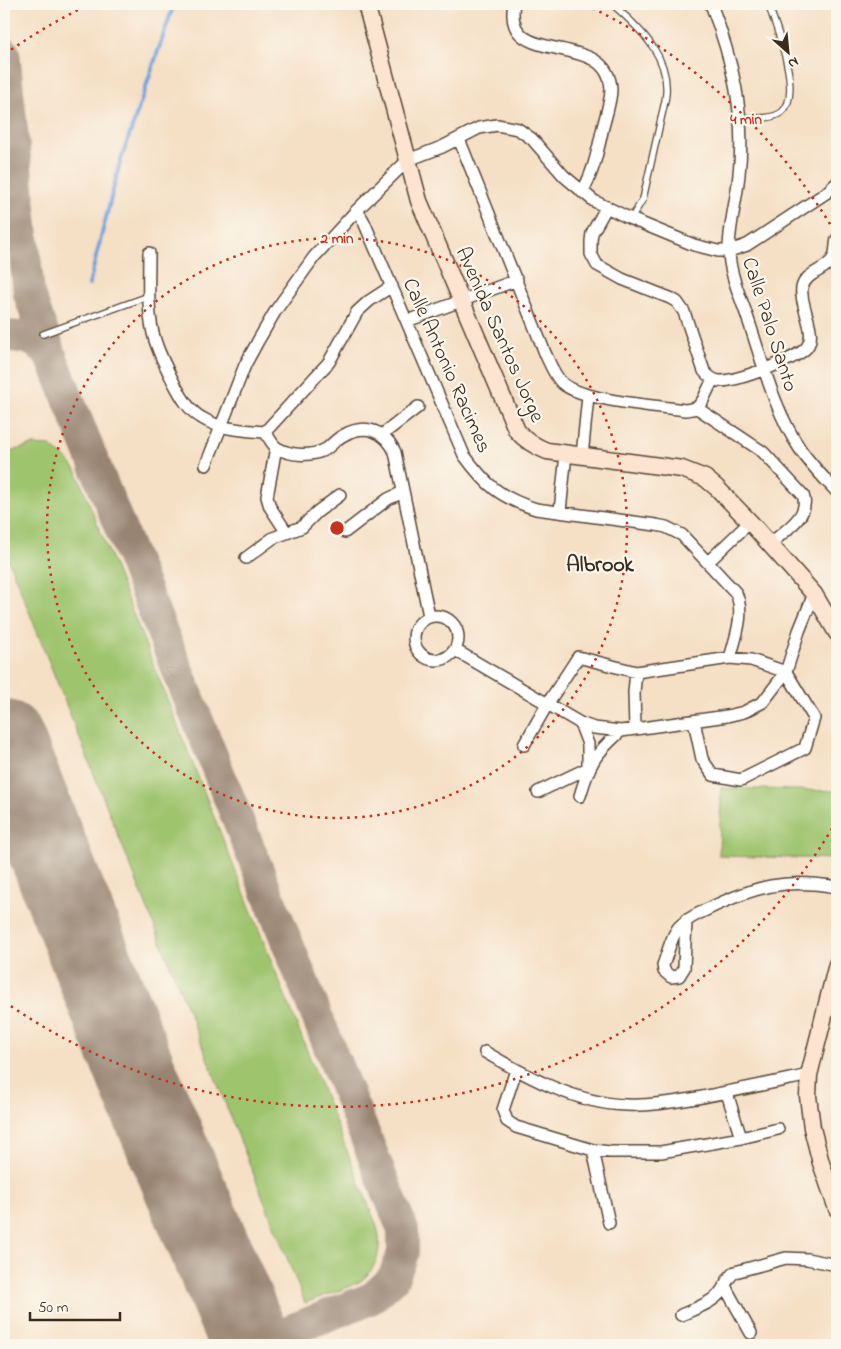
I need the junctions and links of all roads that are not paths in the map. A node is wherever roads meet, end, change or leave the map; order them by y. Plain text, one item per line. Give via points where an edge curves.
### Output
1 (366, 4) edge
2 (514, 4) edge
3 (612, 4) edge
4 (711, 4) edge
5 (768, 4) edge
6 (740, 118) junction
7 (459, 139) junction
8 (408, 160) junction
9 (837, 183) edge
10 (582, 192) junction
11 (826, 193) junction
12 (837, 197) edge
13 (606, 208) junction
14 (357, 210) junction
15 (631, 220) junction
16 (837, 239) edge
17 (729, 251) junction
18 (149, 253) dead end
19 (517, 280) junction
20 (392, 286) junction
21 (149, 296) junction
22 (461, 300) junction
23 (407, 320) junction
24 (43, 334) dead end
25 (765, 369) junction
26 (713, 379) junction
27 (588, 396) junction
28 (418, 407) dead end
29 (697, 408) junction
30 (221, 426) junction
31 (265, 432) junction
32 (383, 434) junction
33 (276, 447) junction
34 (566, 454) junction
35 (582, 456) junction
36 (206, 464) dead end
37 (403, 492) junction
38 (837, 492) edge
39 (340, 495) dead end
40 (560, 512) junction
41 (750, 522) junction
42 (345, 532) dead end
43 (287, 533) junction
44 (770, 544) junction
45 (246, 558) dead end
46 (708, 562) junction
47 (814, 594) junction
48 (429, 616) junction
49 (837, 633) edge
50 (455, 650) junction
51 (730, 658) junction
52 (636, 672) junction
53 (786, 672) junction
54 (548, 703) junction
55 (694, 721) junction
56 (580, 723) junction
57 (635, 729) junction
58 (621, 731) junction
59 (524, 745) dead end
60 (588, 768) junction
61 (538, 792) dead end
62 (580, 796) dead end
63 (837, 887) edge
64 (686, 920) dead end
65 (837, 964) edge
66 (485, 1052) dead end
67 (516, 1070) junction
68 (808, 1075) junction
69 (727, 1092) junction
70 (778, 1129) dead end
71 (741, 1138) junction
72 (593, 1150) junction
73 (837, 1209) edge
74 (609, 1223) dead end
75 (837, 1265) edge
76 (725, 1285) junction
77 (681, 1315) dead end
78 (750, 1333) dead end

1 - 8 main road, Avenida Santos Jorge
2 - 10 street via 514,24 523,36 537,44 589,56 600,64 608,77 609,102 592,172
3 - 15 lane via 656,49 666,86 642,199
4 - 6 street, Calle Palo Santo via 730,59
5 - 6 lane via 785,57 791,88 789,101 777,115
6 - 17 street, Calle Palo Santo via 740,164
7 - 8 street
7 - 10 street via 490,125 518,129 532,139
7 - 19 street
8 - 14 street
8 - 22 main road, Avenida Santos Jorge via 419,201
9 - 11 street
10 - 13 street
11 - 12 street
11 - 17 street via 747,245
13 - 15 street
13 - 26 street via 592,233 590,250 594,261 605,271 677,302 684,312 704,371
14 - 20 street, Calle Antonio Racimes
14 - 30 street via 314,257 276,310 246,365
15 - 17 street via 707,249
16 - 25 street via 832,261 802,285 810,342 799,354
17 - 25 street, Calle Palo Santo via 730,264
18 - 21 street
19 - 22 street
19 - 27 street via 555,375 567,387
20 - 23 street, Calle Antonio Racimes
20 - 31 street via 357,312 329,362
21 - 24 lane
21 - 30 street via 153,333 161,358 182,399 201,418
22 - 23 street
22 - 34 main road, Avenida Santos Jorge via 516,431 536,447
23 - 40 street, Calle Antonio Racimes via 464,455 482,479 517,503
25 - 26 street via 723,381
25 - 38 street, Calle Palo Santo via 792,436
26 - 29 street
27 - 29 street via 686,410
27 - 35 street
28 - 32 street
29 - 44 street via 763,452 803,495 803,513
30 - 31 street
30 - 36 street
31 - 33 street
32 - 33 street via 369,430 353,431 325,450 311,454 297,454
32 - 37 street via 395,452
33 - 43 street via 267,497
34 - 35 main road, Avenida Santos Jorge
34 - 40 street
35 - 41 main road, Avenida Santos Jorge via 692,472 717,488
37 - 42 street via 388,499
37 - 48 street
39 - 43 street via 302,527
40 - 46 street, Calle Antonio Racimes via 666,526 682,535
41 - 44 main road, Avenida Santos Jorge
41 - 46 street
43 - 45 street via 273,538
44 - 47 main road, Avenida Santos Jorge
46 - 51 street, Calle Antonio Racimes via 736,593 740,603 741,614
47 - 49 main road, Avenida Santos Jorge
47 - 53 street
48 - 50 street via 443,616 454,624 459,637
48 - 50 street via 414,633 414,641 421,654 427,658 442,659
50 - 54 street
51 - 52 street
51 - 53 street via 751,660
52 - 54 street via 578,657
52 - 57 street
53 - 55 street via 763,702 744,712
53 - 55 street via 814,718 805,748 742,780 713,775 702,759
54 - 56 street
54 - 59 street
55 - 57 street
56 - 58 street
56 - 60 street via 588,744
57 - 58 street
58 - 60 street via 596,754
60 - 61 street
60 - 62 street
63 - 64 street via 812,883 774,884 738,895
65 - 68 main road
66 - 67 street
67 - 69 street via 564,1092 624,1106 658,1104
67 - 72 street via 503,1110 507,1121 516,1127
68 - 69 street
68 - 73 main road via 812,1128
69 - 71 street
70 - 71 street
71 - 72 street via 661,1152
72 - 74 street
75 - 76 street via 797,1258 776,1260 736,1272
76 - 77 street via 713,1299
76 - 78 street

